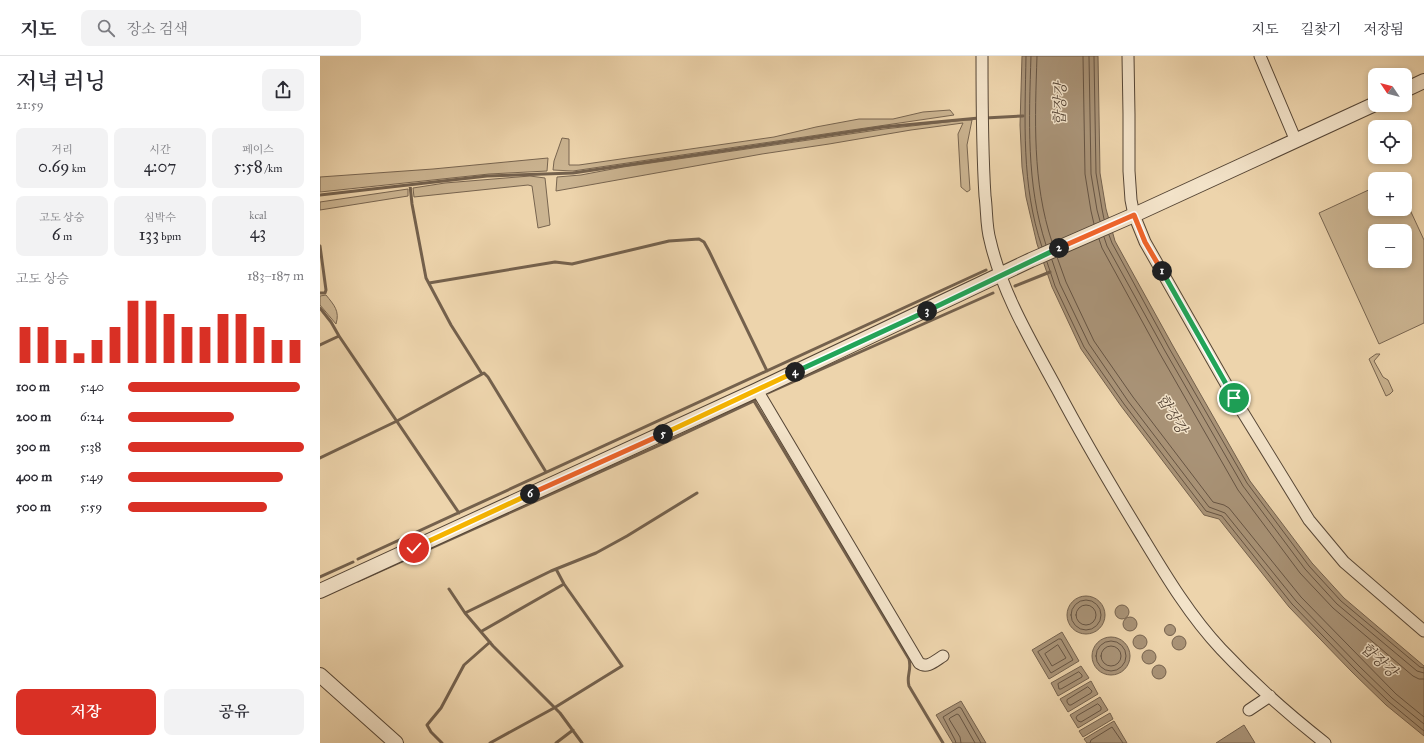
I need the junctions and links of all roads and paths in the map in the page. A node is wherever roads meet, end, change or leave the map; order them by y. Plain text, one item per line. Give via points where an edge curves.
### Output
1 (982, 56) edge
2 (1128, 56) edge
3 (1260, 56) edge
4 (1424, 81) edge
5 (1412, 87) edge
6 (1368, 107) edge
7 (1296, 141) junction
8 (1130, 217) junction
9 (1000, 276) junction
10 (757, 390) junction
11 (320, 591) edge
12 (1424, 631) edge
13 (943, 656) dead end
14 (320, 675) edge
15 (1270, 696) junction
16 (1249, 710) dead end
17 (396, 743) edge
18 (1325, 743) edge

1 - 9 street via 982,123 988,230
2 - 8 street
3 - 7 street
4 - 5 street
6 - 7 street
7 - 8 street
8 - 9 street
8 - 12 street via 1309,520 1344,562
9 - 10 street
9 - 15 street via 1079,432 1169,580 1220,649
10 - 11 street
10 - 13 street via 919,663 927,666
14 - 17 street
15 - 16 street
15 - 18 street

